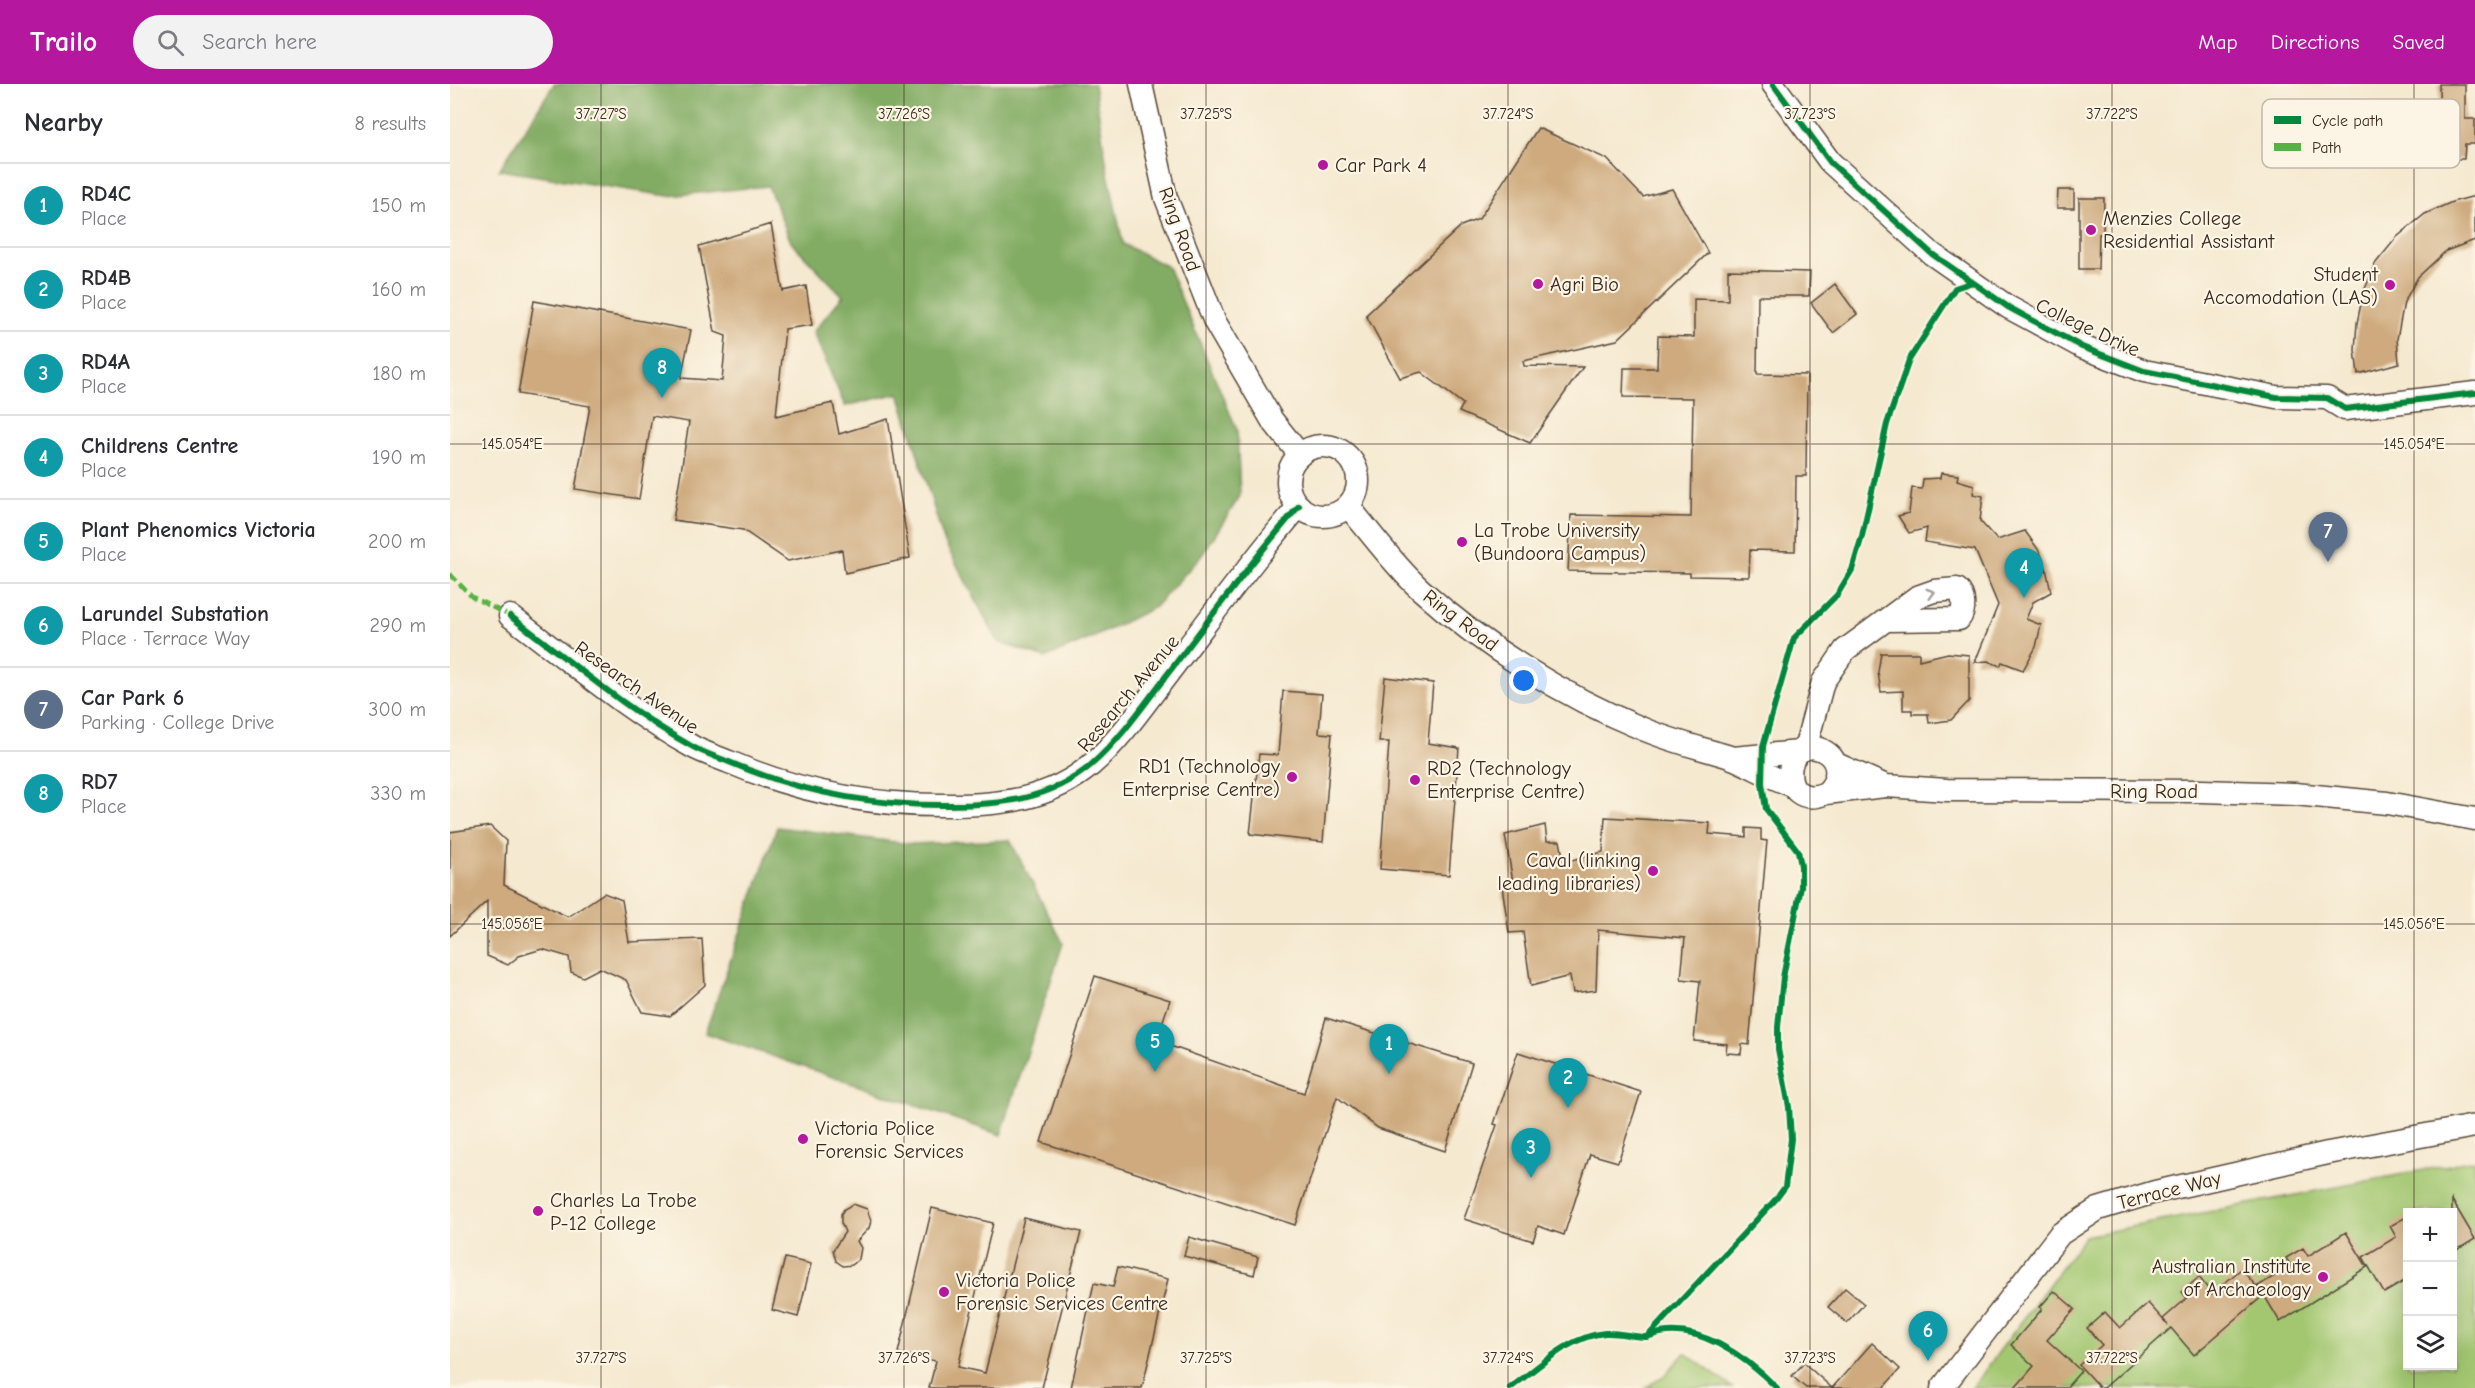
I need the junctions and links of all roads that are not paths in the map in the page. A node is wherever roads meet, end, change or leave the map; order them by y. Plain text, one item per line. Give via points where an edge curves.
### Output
1 (1141, 84) edge
2 (1773, 84) edge
3 (2475, 393) edge
4 (1300, 455) junction
5 (1299, 506) junction
6 (1348, 506) junction
7 (510, 616) dead end
8 (1887, 621) dead end
9 (1819, 696) junction
10 (1802, 751) junction
11 (1732, 758) junction
12 (1833, 760) junction
13 (1792, 785) junction
14 (1887, 786) junction
15 (1826, 793) junction
16 (2475, 819) edge
17 (2475, 1126) edge
18 (1942, 1388) edge

1 - 4 street, Ring Road via 1166,198 1215,322 1272,420
2 - 3 street, College Drive via 1830,162 1906,233 2008,307 2082,347 2144,371 2276,397 2327,398 2345,409
4 - 5 street via 1289,475 1289,486
4 - 6 street via 1330,447 1349,458 1358,477
5 - 6 street via 1318,516 1329,516
5 - 7 street, Research Avenue via 1144,705 1090,765 1035,797 1004,802 880,803 815,791 751,771 695,748 656,725
6 - 11 street, Ring Road via 1420,589 1511,658 1576,697 1642,729
8 - 9 street via 1845,650 1828,672
9 - 10 street
9 - 12 street
10 - 11 street, Ring Road
10 - 12 street via 1818,748
10 - 13 street via 1793,758 1789,771
11 - 13 street, Ring Road
12 - 14 street, Ring Road
12 - 15 street via 1836,780
13 - 15 street via 1804,795
14 - 15 street
14 - 16 street, Ring Road via 2295,794 2387,803
17 - 18 street, Terrace Way via 2328,1153 2155,1192 2098,1209 2060,1234

